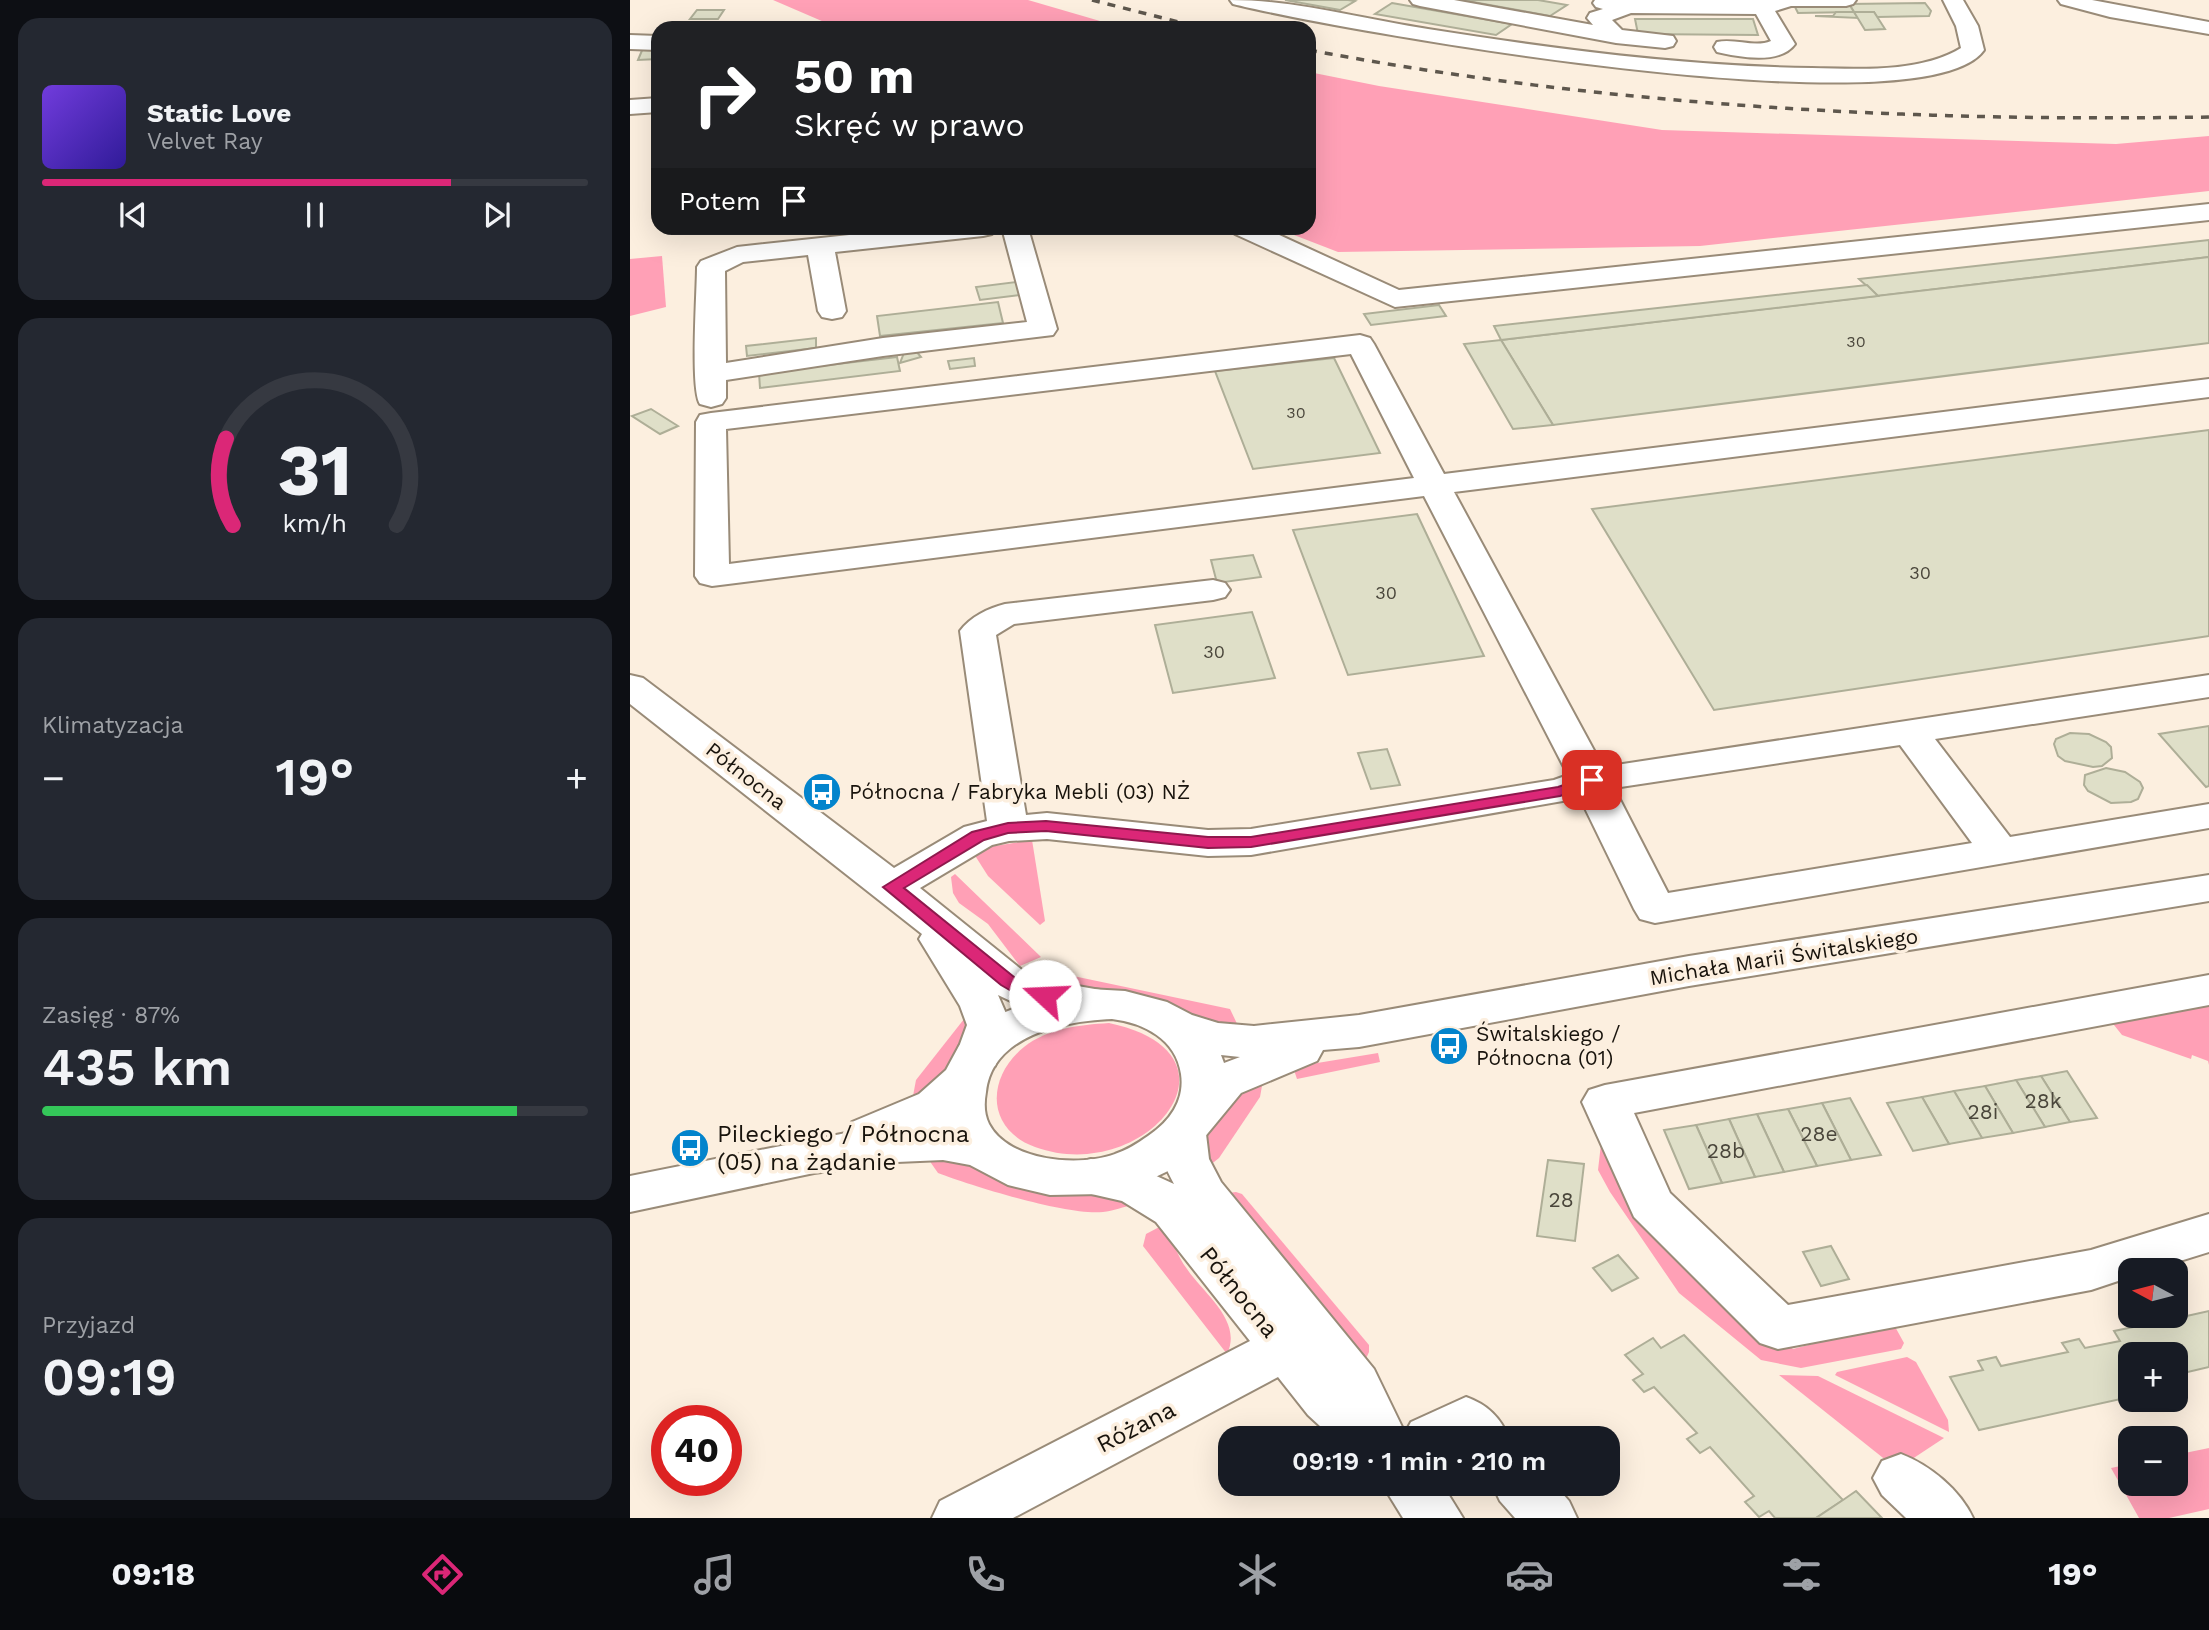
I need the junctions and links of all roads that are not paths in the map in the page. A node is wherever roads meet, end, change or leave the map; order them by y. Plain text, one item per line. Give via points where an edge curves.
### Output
1 (1240, 0) edge
2 (1420, 0) edge
3 (1583, 0) edge
4 (1846, 0) edge
5 (1953, 0) edge
6 (2068, 0) edge
7 (1786, 1) edge
8 (1629, 4) edge
9 (1763, 8) junction
10 (2209, 28) edge
11 (1616, 36) junction
12 (630, 42) edge
13 (651, 43) edge
14 (651, 106) edge
15 (630, 107) edge
16 (2209, 212) edge
17 (916, 235) edge
18 (1018, 235) edge
19 (1259, 235) edge
20 (821, 245) junction
21 (832, 311) dead end
22 (710, 374) junction
23 (2209, 388) edge
24 (711, 422) junction
25 (1433, 485) junction
26 (1213, 590) dead end
27 (630, 686) edge
28 (2209, 686) edge
29 (1909, 731) junction
30 (1592, 780) junction
31 (2209, 816) edge
32 (1008, 828) junction
33 (2000, 852) junction
34 (892, 887) junction
35 (2209, 888) edge
36 (929, 919) junction
37 (2209, 990) edge
38 (1096, 1003) junction
39 (1178, 1027) junction
40 (1359, 1031) junction
41 (972, 1067) junction
42 (1190, 1123) junction
43 (984, 1150) junction
44 (814, 1155) junction
45 (1091, 1177) junction
46 (630, 1194) edge
47 (2209, 1233) edge
48 (1298, 1340) junction
49 (1356, 1426) edge
50 (1375, 1426) edge
51 (1454, 1426) edge
52 (1471, 1426) edge
53 (1901, 1478) dead end
54 (1419, 1496) edge
55 (1530, 1496) edge
56 (960, 1518) edge
57 (1435, 1518) edge
58 (1549, 1518) edge
59 (1945, 1518) edge

1 - 5 street via 1444,39 1607,61 1855,76 1926,69 1951,63 1973,50
2 - 11 street
3 - 8 street
4 - 7 street
6 - 10 street
7 - 9 street
8 - 9 street
8 - 11 street via 1598,18
9 - 11 street via 1784,44 1767,51
12 - 13 street
14 - 15 street
16 - 19 street via 1395,299
17 - 20 street
18 - 22 street via 1043,329 883,347
20 - 21 street
20 - 22 street via 737,255 711,267
22 - 24 street
23 - 25 street
24 - 25 street via 1360,344
24 - 25 street via 712,576
25 - 30 street
26 - 32 street via 1005,615 978,631
27 - 34 street, Północna
28 - 29 street
29 - 30 street
29 - 33 street
30 - 32 street via 1560,791 1251,842 1208,843 1046,826
30 - 33 street via 1656,909
31 - 33 street
32 - 34 street via 978,836
34 - 36 street, Północna
35 - 40 street, Michała Marii Świtalskiego via 1689,971
36 - 38 street, Północna via 1019,988
36 - 41 street, Północna via 982,1005 989,1025
37 - 47 street via 1605,1102 1651,1204 1778,1328 2091,1270
38 - 39 street via 1144,1010
38 - 41 street via 1062,1007 1029,1018 1001,1034
39 - 40 street, Michała Marii Świtalskiego via 1217,1039 1254,1042
39 - 42 street via 1203,1063 1205,1087
40 - 42 street, Michała Marii Świtalskiego via 1263,1063 1225,1081
41 - 43 street via 961,1105 968,1129
41 - 44 street via 934,1107
42 - 45 street via 1157,1154
42 - 48 street, Północna via 1185,1159
43 - 44 street via 943,1142
43 - 45 street via 1008,1166 1038,1176
44 - 46 street
45 - 48 street, Północna via 1135,1185 1161,1199
48 - 49 street, Północna via 1326,1399
48 - 50 street, Północna via 1354,1385
48 - 56 street, Różana
51 - 52 street via 1466,1420
53 - 59 street
54 - 57 street
55 - 58 street

